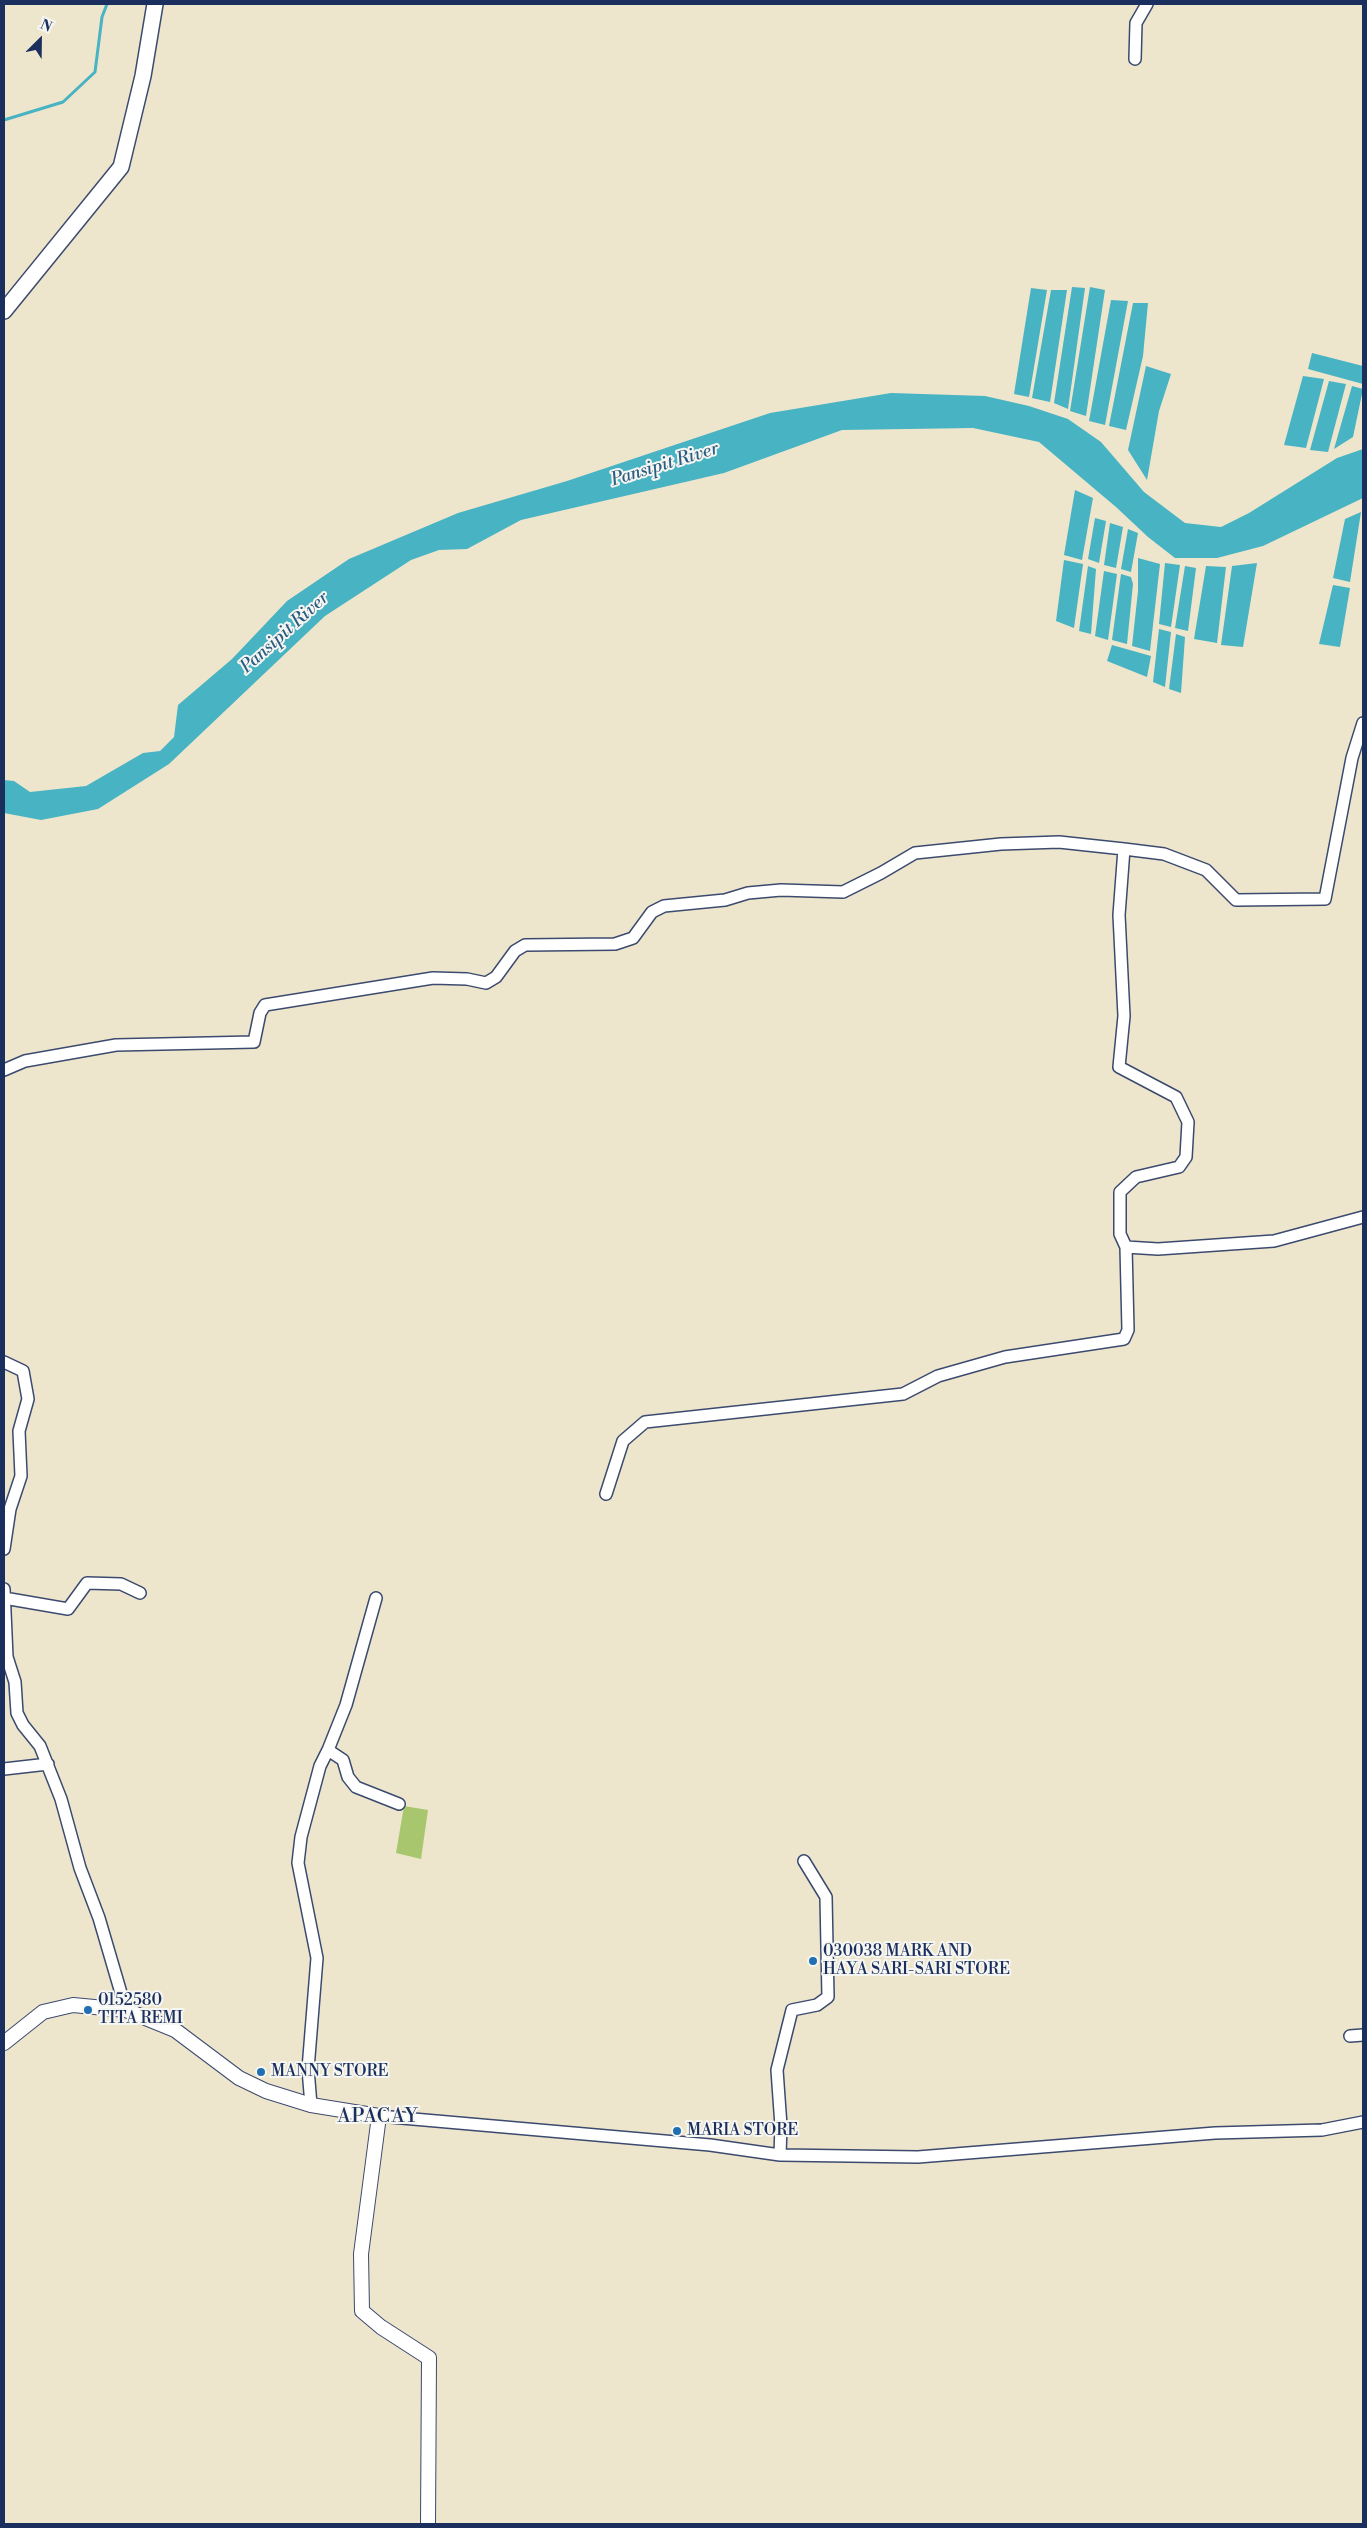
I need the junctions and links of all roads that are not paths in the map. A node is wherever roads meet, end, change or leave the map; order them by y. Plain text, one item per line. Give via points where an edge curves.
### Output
1 (155, 4) edge
2 (1148, 4) edge
3 (1135, 59) dead end
4 (4, 312) edge
5 (1363, 723) edge
6 (1124, 849) junction
7 (4, 1070) edge
8 (1363, 1217) edge
9 (1126, 1247) junction
10 (4, 1362) edge
11 (606, 1494) dead end
12 (4, 1549) edge
13 (4, 1589) edge
14 (140, 1593) dead end
15 (4, 1598) edge
16 (376, 1598) dead end
17 (328, 1750) junction
18 (48, 1764) junction
19 (4, 1769) edge
20 (400, 1804) dead end
21 (804, 1861) dead end
22 (126, 2010) junction
23 (1363, 2035) edge
24 (1350, 2036) dead end
25 (4, 2043) edge
26 (312, 2105) junction
27 (379, 2116) junction
28 (1363, 2122) edge
29 (780, 2155) junction
30 (428, 2524) edge

1 - 4 main road via 143,76 121,167
2 - 3 street via 1136,23
5 - 6 street via 1352,758 1325,898 1236,900 1206,870 1164,854
6 - 7 street via 1059,842 915,853 843,892 773,891 664,906 652,912 633,938 615,944 525,945 515,951 496,977 486,983 432,978 265,1006 260,1013 254,1042 116,1045 25,1061
6 - 9 street via 1119,914 1124,1016 1119,1067 1176,1098 1188,1122 1186,1157 1179,1167 1136,1177 1120,1192 1120,1234
8 - 9 street via 1274,1241 1158,1249
9 - 11 street via 1128,1330 1124,1339 1005,1357 938,1376 903,1394 646,1422 624,1441
10 - 12 street via 23,1371 28,1399 19,1431 21,1476 10,1509
13 - 15 street
14 - 15 street via 121,1584 87,1583 68,1608
15 - 18 street via 7,1657 15,1682 18,1713
16 - 17 street via 346,1705
17 - 20 street via 343,1760 348,1777 356,1787
17 - 26 street via 320,1766 301,1837 298,1863 317,1958 308,2069
18 - 19 street
18 - 22 street
21 - 29 street via 826,1897 828,1996 817,2005 792,2010 777,2070 782,2126
22 - 25 street via 73,2005 43,2012
22 - 26 street via 175,2030 239,2078 266,2091
23 - 24 street
26 - 27 street
27 - 29 street via 700,2144
27 - 30 street via 361,2254 362,2311 429,2358
28 - 29 street via 1322,2130 1214,2133 918,2157

